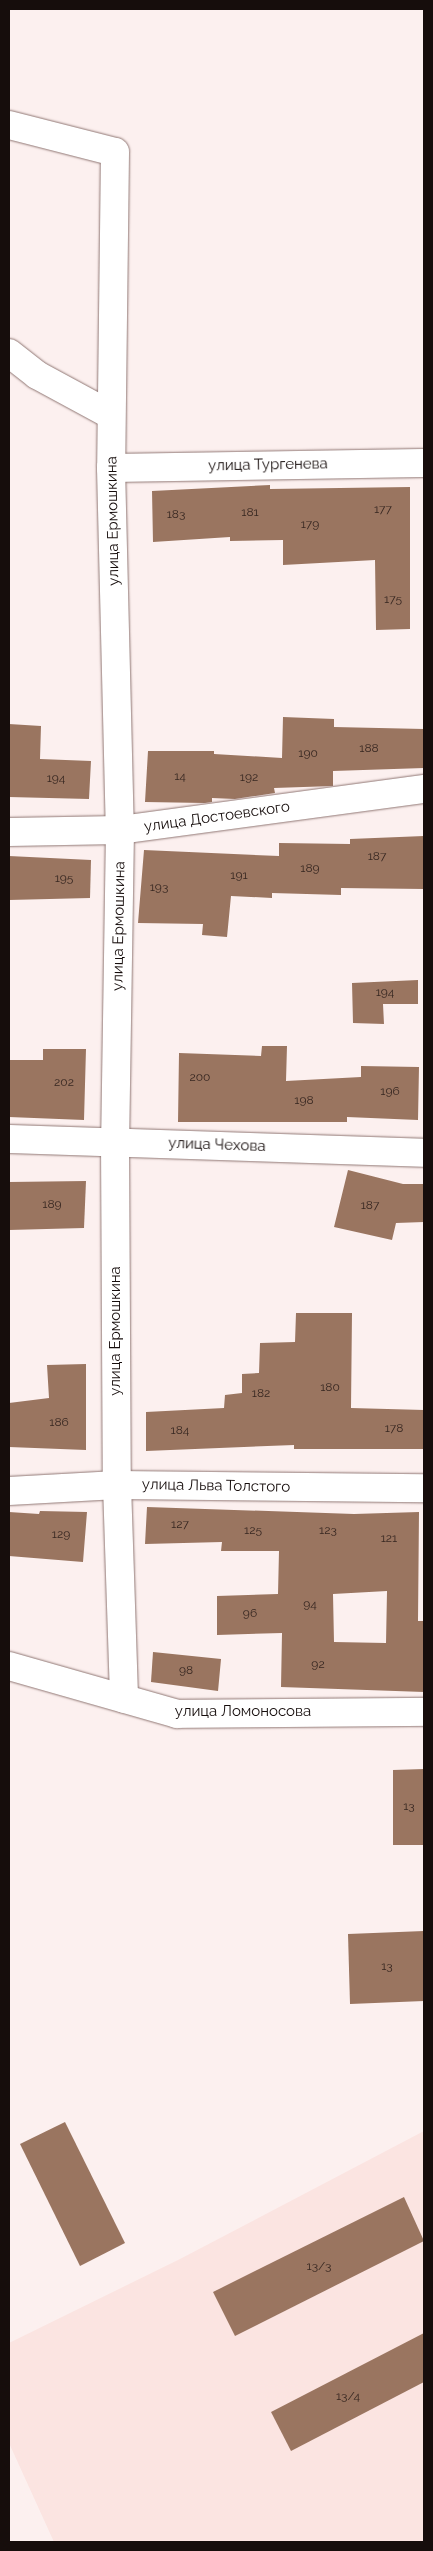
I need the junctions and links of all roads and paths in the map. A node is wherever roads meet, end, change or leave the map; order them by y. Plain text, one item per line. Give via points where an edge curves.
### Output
1 (9, 125) edge
2 (9, 353) edge
3 (111, 415) junction
4 (424, 463) edge
5 (111, 468) junction
6 (424, 790) edge
7 (120, 830) junction
8 (9, 832) edge
9 (9, 1139) edge
10 (115, 1141) junction
11 (424, 1153) edge
12 (117, 1485) junction
13 (424, 1488) edge
14 (9, 1491) edge
15 (9, 1666) edge
16 (124, 1699) junction
17 (424, 1712) edge

1 - 3 street, улица Ермошкина via 114,152
2 - 3 street via 37,375
3 - 5 street, улица Ермошкина
4 - 5 street, улица Тургенева
5 - 7 street, улица Ермошкина
6 - 7 street, улица Достоевского
7 - 8 street, улица Достоевского
7 - 10 street, улица Ермошкина
9 - 10 street, улица Чехова
10 - 11 street, улица Чехова
10 - 12 street, улица Ермошкина
12 - 13 street, улица Льва Толстого
12 - 14 street, улица Льва Толстого
12 - 16 street, улица Ермошкина
15 - 16 street, улица Ломоносова
16 - 17 street, улица Ломоносова via 177,1714

